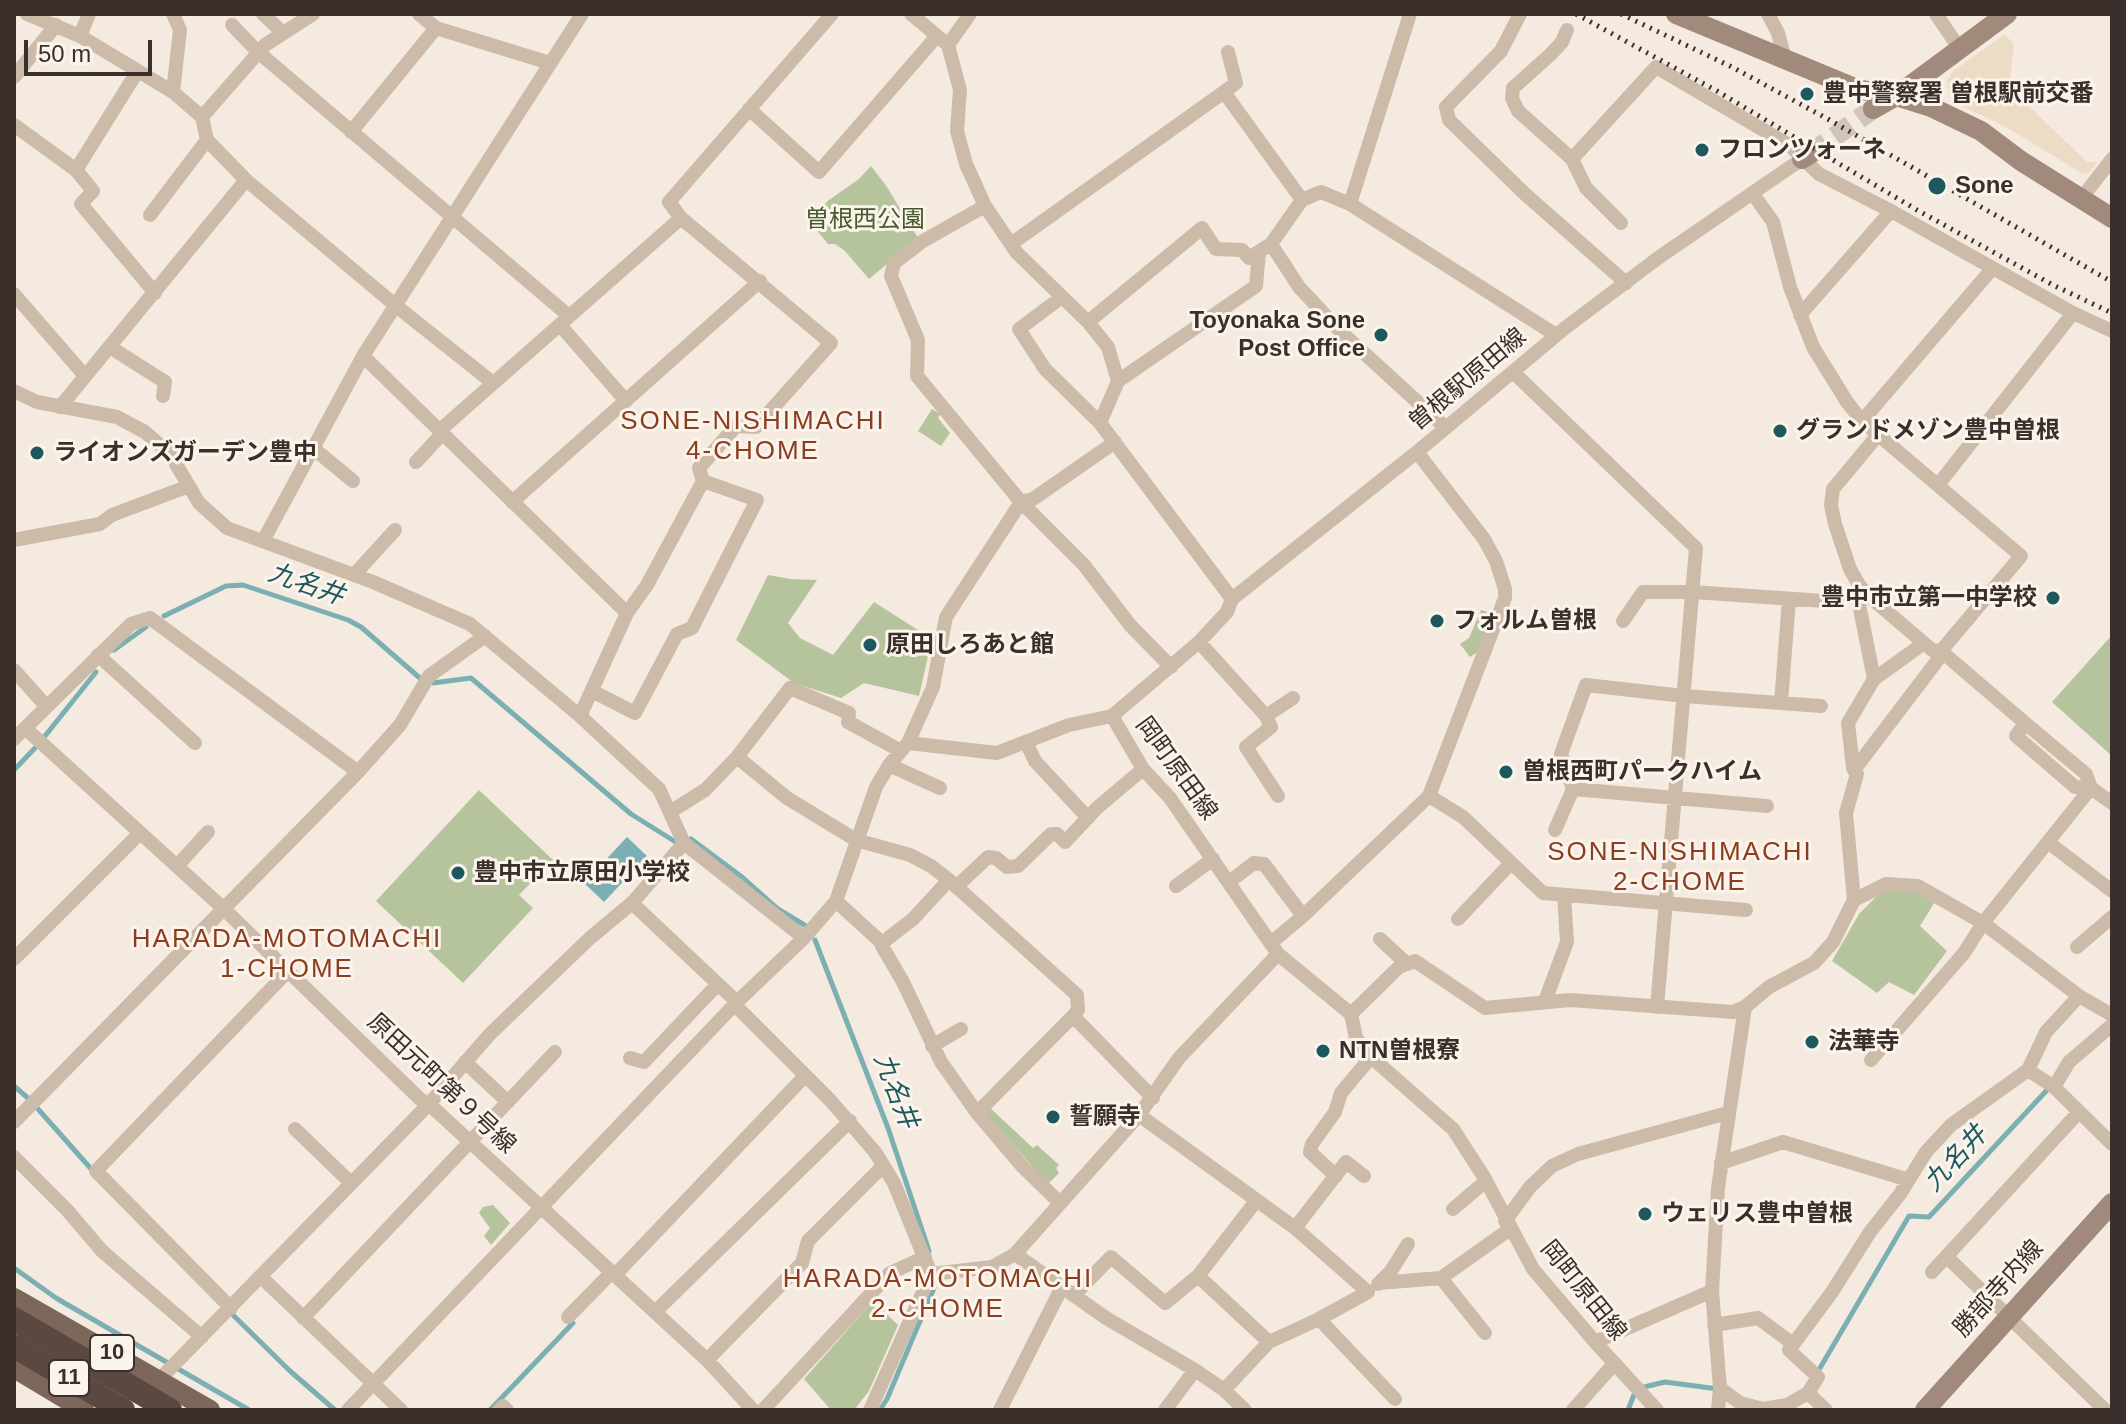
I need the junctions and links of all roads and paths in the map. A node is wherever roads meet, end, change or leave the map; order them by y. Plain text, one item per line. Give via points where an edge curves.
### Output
1 (27, 14) edge
2 (89, 14) edge
3 (173, 14) edge
4 (263, 14) edge
5 (313, 14) edge
6 (419, 14) edge
7 (582, 14) edge
8 (832, 14) edge
9 (911, 14) edge
10 (970, 14) edge
11 (1410, 14) edge
12 (1520, 14) edge
13 (1676, 14) edge
14 (1768, 14) edge
15 (1936, 14) edge
16 (2007, 14) edge
17 (56, 25) junction
18 (232, 25) dead end
19 (436, 28) junction
20 (1567, 30) dead end
21 (282, 32) junction
22 (80, 36) junction
23 (943, 40) junction
24 (1959, 48) junction
25 (258, 52) junction
26 (1228, 52) dead end
27 (1785, 59) junction
28 (550, 63) junction
29 (137, 72) junction
30 (14, 76) edge
31 (173, 92) junction
32 (1224, 92) junction
33 (1896, 96) junction
34 (749, 109) junction
35 (1873, 109) tunnel mouth
36 (202, 117) junction
37 (14, 125) edge
38 (351, 132) junction
39 (207, 140) junction
40 (1806, 156) junction
41 (1572, 159) junction
42 (2112, 159) edge
43 (76, 170) junction
44 (246, 180) junction
45 (1753, 194) junction
46 (2081, 199) junction
47 (1302, 200) junction
48 (1350, 204) junction
49 (985, 206) junction
50 (1891, 211) junction
51 (150, 215) dead end
52 (452, 215) junction
53 (681, 218) junction
54 (2112, 218) edge
55 (1621, 223) dead end
56 (1011, 244) junction
57 (1265, 248) junction
58 (1992, 269) junction
59 (760, 281) junction
60 (1626, 283) junction
61 (155, 293) junction
62 (14, 294) edge
63 (1062, 297) junction
64 (395, 305) junction
65 (2073, 313) junction
66 (1800, 315) junction
67 (565, 320) junction
68 (1088, 322) junction
69 (2112, 331) edge
70 (1556, 335) junction
71 (110, 347) junction
72 (363, 356) junction
73 (1513, 372) junction
74 (85, 376) junction
75 (1118, 381) junction
76 (493, 383) junction
77 (14, 391) edge
78 (163, 396) dead end
79 (626, 401) junction
80 (60, 407) junction
81 (1862, 421) junction
82 (1100, 423) junction
83 (1446, 428) junction
84 (441, 432) junction
85 (1878, 435) junction
86 (1115, 442) junction
87 (313, 448) junction
88 (1417, 452) junction
89 (416, 462) dead end
90 (353, 481) dead end
91 (703, 481) junction
92 (1938, 485) junction
93 (189, 486) junction
94 (512, 502) junction
95 (1021, 502) junction
96 (395, 530) dead end
97 (14, 540) edge
98 (263, 541) junction
99 (354, 575) junction
100 (1859, 585) junction
101 (1693, 592) junction
102 (1232, 599) junction
103 (1789, 599) junction
104 (1838, 602) dead end
105 (627, 613) junction
106 (1623, 621) dead end
107 (485, 636) junction
108 (1199, 642) junction
109 (1924, 643) junction
110 (1942, 652) junction
111 (98, 655) junction
112 (1171, 667) junction
113 (14, 670) edge
114 (1874, 679) junction
115 (592, 691) junction
116 (1684, 696) junction
117 (1293, 698) dead end
118 (1781, 703) junction
119 (46, 706) junction
120 (1821, 706) dead end
121 (580, 716) junction
122 (1112, 716) junction
123 (1266, 716) junction
124 (25, 728) junction
125 (14, 739) edge
126 (1026, 742) junction
127 (195, 743) dead end
128 (904, 747) junction
129 (737, 757) junction
130 (889, 765) junction
131 (1143, 769) junction
132 (1854, 770) junction
133 (358, 772) junction
134 (940, 788) dead end
135 (2091, 788) junction
136 (1573, 789) junction
137 (1278, 796) dead end
138 (1429, 796) junction
139 (1676, 799) junction
140 (2112, 803) edge
141 (1767, 806) dead end
142 (670, 812) junction
143 (1088, 818) junction
144 (1555, 830) dead end
145 (208, 832) dead end
146 (140, 833) junction
147 (856, 840) junction
148 (684, 843) junction
149 (2049, 843) junction
150 (1213, 859) junction
151 (1511, 863) junction
152 (177, 866) junction
153 (1229, 882) junction
154 (952, 883) junction
155 (1176, 886) dead end
156 (2112, 891) edge
157 (1564, 895) junction
158 (1854, 900) junction
159 (836, 901) junction
160 (632, 903) junction
161 (1667, 904) junction
162 (224, 909) junction
163 (1746, 910) dead end
164 (1303, 916) junction
165 (2112, 917) edge
166 (1458, 919) dead end
167 (1983, 923) junction
168 (804, 938) junction
169 (1380, 939) dead end
170 (882, 943) junction
171 (2077, 947) dead end
172 (1275, 948) junction
173 (14, 959) edge
174 (1406, 963) junction
175 (288, 971) junction
176 (718, 984) junction
177 (2079, 996) junction
178 (1545, 1001) junction
179 (736, 1003) junction
180 (1657, 1007) junction
181 (1745, 1007) junction
182 (1351, 1014) junction
183 (2112, 1015) edge
184 (1073, 1016) junction
185 (2112, 1025) edge
186 (961, 1029) dead end
187 (932, 1046) junction
188 (555, 1052) dead end
189 (1371, 1057) junction
190 (630, 1058) dead end
191 (1871, 1060) dead end
192 (465, 1062) junction
193 (2028, 1070) junction
194 (805, 1076) junction
195 (2054, 1087) junction
196 (1153, 1098) junction
197 (508, 1102) junction
198 (429, 1104) junction
199 (2079, 1112) junction
200 (977, 1113) junction
201 (1728, 1113) junction
202 (1139, 1115) junction
203 (850, 1121) junction
204 (14, 1122) edge
205 (295, 1129) dead end
206 (470, 1142) junction
207 (2112, 1144) edge
208 (14, 1157) edge
209 (1721, 1163) junction
210 (883, 1166) junction
211 (1336, 1176) junction
212 (1364, 1176) dead end
213 (1909, 1180) junction
214 (1486, 1181) junction
215 (351, 1183) junction
216 (1256, 1201) junction
217 (1060, 1203) junction
218 (2111, 1206) edge
219 (543, 1208) junction
220 (1453, 1209) dead end
221 (1508, 1225) junction
222 (1295, 1228) junction
223 (1408, 1244) dead end
224 (1015, 1254) junction
225 (925, 1257) junction
226 (1947, 1257) junction
227 (1932, 1272) dead end
228 (613, 1274) junction
229 (931, 1274) junction
230 (1198, 1276) junction
231 (261, 1277) junction
232 (1441, 1278) junction
233 (1373, 1287) junction
234 (1069, 1290) junction
235 (1712, 1291) junction
236 (14, 1298) edge
237 (231, 1308) junction
238 (655, 1312) junction
239 (2010, 1316) junction
240 (568, 1317) dead end
241 (303, 1318) junction
242 (14, 1319) edge
243 (1319, 1319) junction
244 (1714, 1325) junction
245 (1485, 1333) dead end
246 (202, 1337) junction
247 (1269, 1342) junction
248 (1595, 1342) junction
249 (1793, 1344) junction
250 (14, 1346) edge
251 (707, 1360) junction
252 (1614, 1364) junction
253 (14, 1368) edge
254 (1195, 1370) junction
255 (164, 1376) junction
256 (374, 1384) junction
257 (1720, 1388) junction
258 (1224, 1390) junction
259 (1808, 1393) junction
260 (1395, 1399) dead end
261 (1236, 1407) edge
262 (1578, 1408) edge
263 (84, 1410) edge
264 (125, 1410) edge
265 (170, 1410) edge
266 (210, 1410) edge
267 (348, 1410) edge
268 (401, 1410) edge
269 (499, 1410) edge
270 (507, 1410) edge
271 (753, 1410) edge
272 (763, 1410) edge
273 (870, 1410) edge
274 (1000, 1410) edge
275 (1165, 1410) edge
276 (1657, 1410) edge
277 (1718, 1410) edge
278 (1826, 1410) edge
279 (1925, 1410) edge
280 (2105, 1410) edge

1 - 17 street
2 - 22 street
3 - 31 street via 180,30
4 - 21 street
5 - 21 street
6 - 19 street
7 - 28 street
8 - 34 street
9 - 23 street
10 - 23 street
11 - 48 street
12 - 60 street via 1501,51 1446,107 1449,120
13 - 27 street
14 - 27 street
15 - 24 street
16 - 24 street
17 - 22 street
17 - 30 street
18 - 25 street
19 - 28 street
19 - 38 street
20 - 41 street via 1551,54 1513,88 1512,98 1518,111
21 - 25 street
22 - 29 street
23 - 34 street via 819,172
23 - 49 street via 960,90 957,131
24 - 33 street
25 - 36 street
25 - 38 street
26 - 32 street via 1236,83
27 - 33 street via 1857,89
28 - 52 street
29 - 31 street
29 - 43 street
31 - 36 street
32 - 47 street
32 - 56 street
33 - 35 street
33 - 46 street via 1981,131
34 - 53 street via 669,202
36 - 39 street
37 - 43 street
38 - 52 street
39 - 44 street
39 - 51 street
40 - 41 street via 1656,67
40 - 45 street, 曽根駅原田線
40 - 50 street via 1819,174
41 - 55 street via 1586,188
42 - 46 street
43 - 61 street via 93,191 81,204
44 - 61 street
44 - 64 street
45 - 60 street, 曽根駅原田線
45 - 66 street via 1773,222
46 - 54 street
47 - 48 street via 1321,192
47 - 57 street
48 - 70 street
49 - 56 street
49 - 95 street via 923,241 894,263 891,276 918,340 917,376
50 - 58 street
50 - 66 street
52 - 64 street
52 - 67 street
53 - 59 street
53 - 67 street
56 - 63 street
57 - 68 street via 1249,258 1242,250 1216,249 1202,228
57 - 75 street via 1256,286
57 - 83 street via 1341,332
58 - 65 street
58 - 81 street
59 - 79 street
59 - 91 street via 831,343 756,427 736,426 699,468
60 - 70 street, 曽根駅原田線
61 - 71 street
62 - 74 street
63 - 68 street
63 - 82 street via 1019,329 1045,369
64 - 72 street
64 - 76 street
65 - 69 street
65 - 92 street
66 - 81 street via 1813,347
67 - 76 street
67 - 79 street
68 - 75 street via 1108,347
70 - 73 street, 曽根駅原田線
71 - 74 street
71 - 78 street via 165,382
72 - 84 street
72 - 87 street
73 - 83 street, 曽根駅原田線
73 - 101 street via 1696,548
74 - 80 street
75 - 82 street
76 - 84 street
77 - 80 street
79 - 94 street
80 - 93 street via 117,417 145,432 170,454
81 - 85 street
82 - 86 street
83 - 88 street, 曽根駅原田線
84 - 89 street
84 - 94 street
85 - 92 street
85 - 100 street via 1833,489 1831,505
86 - 95 street
86 - 102 street
87 - 90 street
87 - 98 street
88 - 102 street, 岡町原田線
88 - 138 street, 曽根駅原田線 via 1484,539 1505,589
91 - 105 street
91 - 115 street via 757,500 692,628 677,634 635,713
92 - 110 street via 2021,556
93 - 97 street via 100,524
93 - 98 street via 227,528
94 - 105 street
95 - 112 street via 1084,565
95 - 128 street via 946,617 933,687
96 - 99 street
98 - 99 street
99 - 107 street via 470,624
100 - 109 street
100 - 114 street
101 - 103 street
101 - 106 street via 1643,592
101 - 116 street
102 - 108 street, 岡町原田線
103 - 104 street
103 - 118 street
105 - 115 street
107 - 121 street
107 - 133 street via 429,676 400,725
108 - 112 street, 岡町原田線
108 - 123 street
109 - 110 street
109 - 114 street
110 - 132 street
110 - 135 street via 2025,723 2016,736 2075,787
111 - 119 street
111 - 127 street
111 - 133 street via 131,624 150,618
112 - 122 street, 岡町原田線
113 - 119 street
114 - 132 street via 1848,723
115 - 121 street
116 - 118 street
116 - 136 street via 1586,685 1561,754
116 - 139 street
117 - 123 street
118 - 120 street
119 - 124 street
121 - 142 street via 659,789
122 - 126 street
122 - 131 street, 岡町原田線
123 - 137 street via 1271,727 1246,747
124 - 125 street
124 - 146 street, 原田元町第９号線
126 - 128 street via 997,753
126 - 143 street via 1035,761
128 - 129 street via 848,722 849,713 790,688
128 - 130 street
129 - 142 street via 705,790
129 - 147 street via 787,798
130 - 134 street
130 - 147 street
131 - 143 street
131 - 150 street, 岡町原田線
132 - 158 street via 1846,813
133 - 162 street
135 - 140 street
135 - 149 street
136 - 139 street
136 - 144 street
138 - 151 street via 1463,817
138 - 164 street, 曽根駅原田線
139 - 141 street
139 - 161 street
142 - 148 street
143 - 154 street via 1065,842 1051,834 1018,866 1007,867 988,857
145 - 152 street
146 - 152 street, 原田元町第９号線
146 - 173 street
147 - 154 street via 910,855
147 - 159 street
148 - 160 street
148 - 168 street
149 - 156 street
149 - 167 street
150 - 153 street, 岡町原田線
150 - 155 street
151 - 157 street via 1543,893
151 - 166 street
152 - 162 street, 原田元町第９号線
153 - 164 street via 1254,863 1264,864
153 - 172 street, 岡町原田線
154 - 170 street
154 - 184 street via 1077,995
157 - 161 street
157 - 178 street via 1567,942
158 - 167 street via 1886,884 1911,884
158 - 181 street via 1833,942 1814,963
159 - 168 street
159 - 170 street
160 - 176 street
160 - 192 street
161 - 163 street
161 - 180 street
162 - 175 street, 原田元町第９号線
162 - 204 street
164 - 172 street, 曽根駅原田線
165 - 171 street
167 - 177 street
167 - 191 street via 1964,953
168 - 179 street
169 - 174 street
170 - 187 street
172 - 182 street, 岡町原田線
172 - 196 street, 曽根駅原田線 via 1179,1058
174 - 178 street via 1415,961 1485,1008
174 - 182 street
175 - 198 street, 原田元町第９号線
175 - 237 street via 96,1171
176 - 179 street
176 - 190 street via 644,1062
177 - 183 street
177 - 193 street via 2046,1032
178 - 180 street
179 - 194 street
179 - 219 street
180 - 181 street via 1733,1012
181 - 201 street
182 - 189 street, 岡町原田線 via 1356,1038
184 - 196 street
184 - 200 street
185 - 195 street via 2069,1062
186 - 187 street
187 - 200 street
188 - 197 street
189 - 211 street via 1341,1093 1335,1112 1312,1144 1310,1152
189 - 214 street, 岡町原田線 via 1453,1129
192 - 197 street
192 - 198 street
193 - 195 street
193 - 213 street via 1951,1125
194 - 203 street
194 - 228 street
195 - 199 street
196 - 202 street, 曽根駅原田線
197 - 206 street
198 - 206 street, 原田元町第９号線
198 - 215 street
199 - 207 street
199 - 226 street
200 - 217 street
201 - 209 street
201 - 221 street via 1552,1166 1530,1187
202 - 216 street
202 - 217 street, 曽根駅原田線
203 - 210 street
203 - 238 street
205 - 215 street
206 - 219 street, 原田元町第９号線
206 - 241 street
208 - 246 street via 102,1251
209 - 213 street via 1783,1142
209 - 235 street
210 - 225 street
210 - 251 street via 808,1241 802,1263
211 - 212 street via 1346,1162
211 - 222 street
213 - 249 street
214 - 220 street
214 - 221 street, 岡町原田線
215 - 231 street
216 - 222 street
216 - 230 street
217 - 224 street, 曽根駅原田線
218 - 239 street, 勝部寺内線
219 - 228 street, 原田元町第９号線
219 - 256 street
221 - 232 street
221 - 248 street, 岡町原田線 via 1533,1269
222 - 233 street
223 - 233 street
224 - 229 street, 曽根駅原田線 via 992,1267
224 - 234 street
225 - 229 street
225 - 272 street via 890,1273
226 - 227 street
226 - 239 street
228 - 238 street, 原田元町第９号線
228 - 240 street
229 - 273 street
230 - 234 street via 1165,1303 1111,1257
230 - 247 street
231 - 237 street
231 - 241 street
232 - 233 street
232 - 245 street
233 - 243 street
234 - 254 street
234 - 274 street
235 - 244 street
235 - 248 street
236 - 255 main road, 10
237 - 246 street
238 - 251 street, 原田元町第９号線
239 - 279 street, 勝部寺内線
239 - 280 street
241 - 256 street
242 - 265 highway, 11, bridge
243 - 247 street
243 - 260 street
244 - 249 street via 1758,1318
244 - 257 street
246 - 255 street
247 - 258 street
248 - 252 street, 岡町原田線
249 - 259 street via 1789,1350 1818,1377
250 - 264 highway, 11
251 - 271 street, 原田元町第９号線
252 - 262 street
252 - 276 street, 岡町原田線
253 - 263 main road
254 - 258 street
254 - 275 street
255 - 264 street
255 - 266 main road, 10
256 - 267 street
256 - 268 street
257 - 259 street via 1740,1403 1763,1409 1787,1405
257 - 277 street
258 - 261 street
259 - 278 street
269 - 270 street

